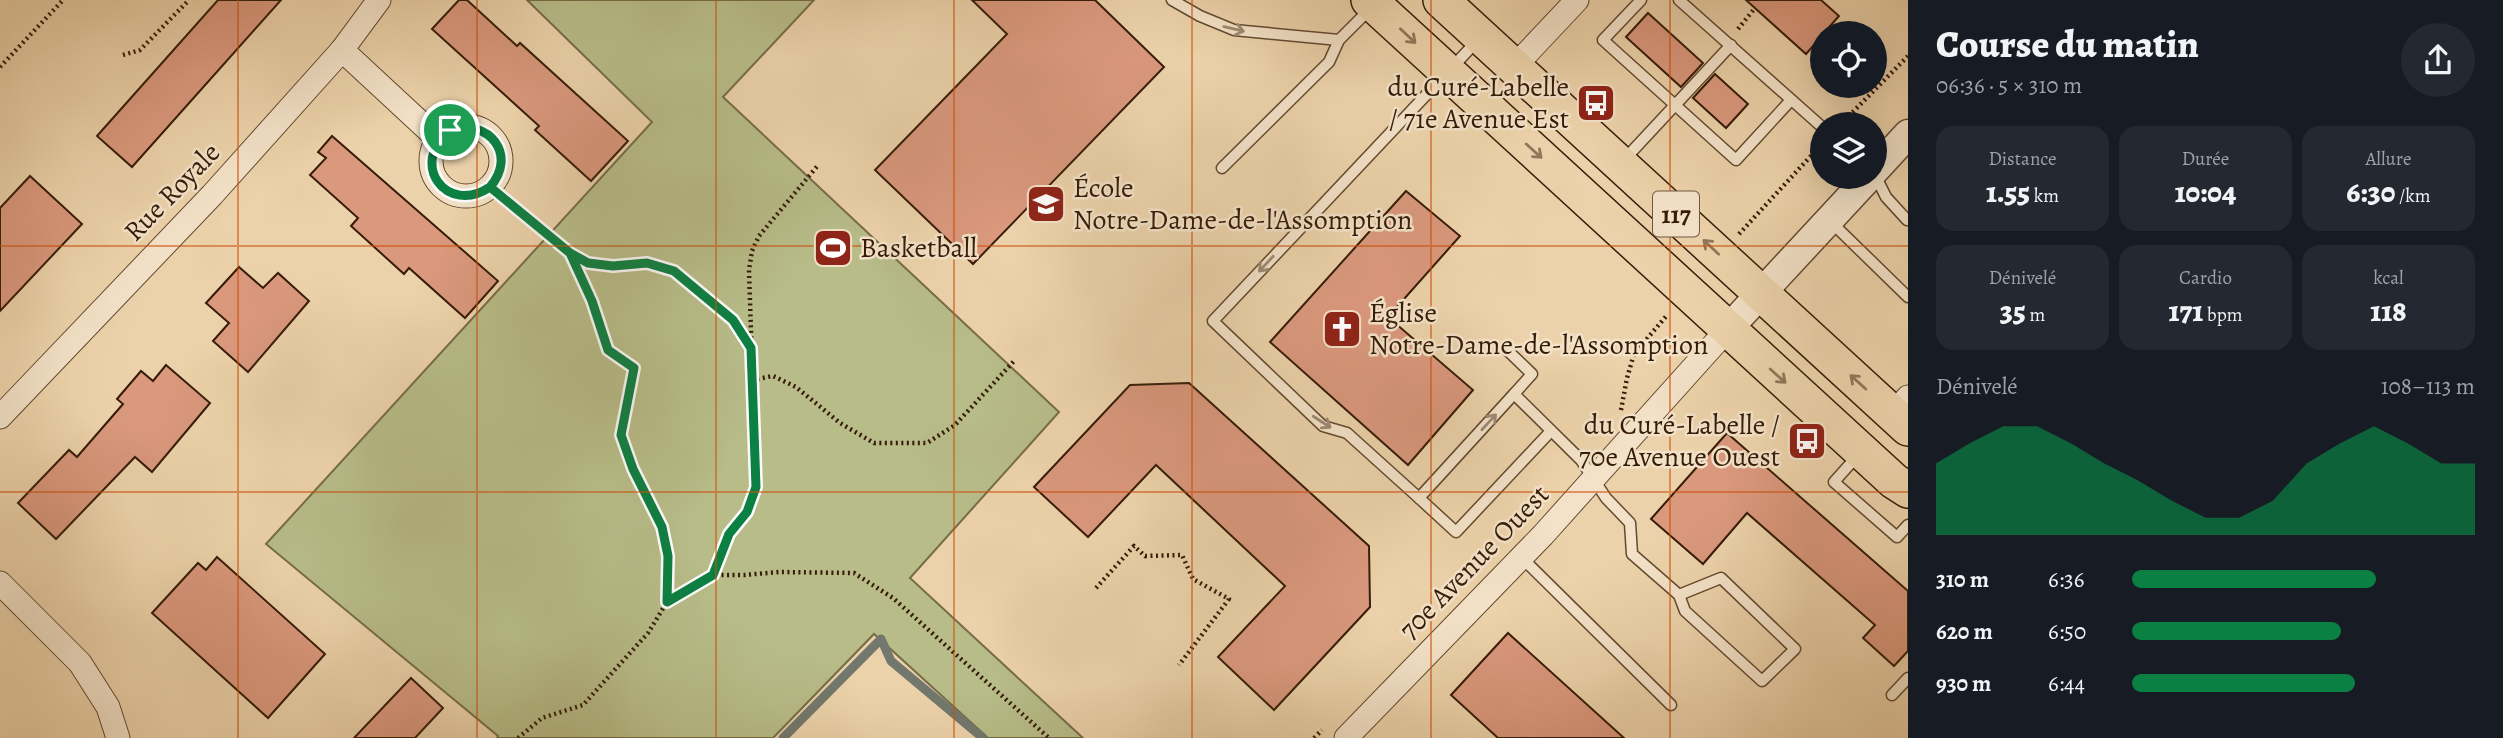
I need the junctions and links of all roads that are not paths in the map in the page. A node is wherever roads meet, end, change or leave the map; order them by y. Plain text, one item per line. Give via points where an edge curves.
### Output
1 (379, 0) edge
2 (1172, 0) edge
3 (1441, 0) edge
4 (1577, 0) edge
5 (1641, 0) edge
6 (1679, 0) edge
7 (1374, 2) edge
8 (1481, 37) junction
9 (1339, 40) junction
10 (1729, 43) junction
11 (342, 50) junction
12 (1514, 67) junction
13 (1448, 72) junction
14 (1791, 100) junction
15 (1674, 104) junction
16 (1810, 117) edge
17 (1908, 134) edge
18 (438, 139) junction
19 (1887, 158) edge
20 (1621, 163) junction
21 (1222, 168) dead end
22 (1858, 189) edge
23 (1882, 189) edge
24 (1829, 220) junction
25 (1908, 220) edge
26 (1762, 293) junction
27 (1908, 297) edge
28 (1727, 330) junction
29 (1504, 348) dead end
30 (1514, 394) junction
31 (1903, 413) edge
32 (0, 417) edge
33 (1550, 431) junction
34 (1861, 452) junction
35 (1594, 478) junction
36 (1908, 490) edge
37 (1419, 498) junction
38 (1908, 525) edge
39 (1522, 558) junction
40 (0, 583) edge
41 (1679, 595) junction
42 (1908, 678) edge
43 (1892, 695) dead end
44 (1671, 705) dead end
45 (118, 738) edge
46 (1346, 738) edge

1 - 11 street, Rue Royale
2 -> 9 lane via 1234,30
3 - 8 main road, 117
4 - 12 street
5 - 15 lane via 1603,40
6 - 10 lane
7 - 9 lane
7 -> 13 main road, 117
8 - 12 main road, 117
8 - 13 lane
9 - 21 lane via 1329,62
10 - 14 lane
10 - 15 lane
11 - 18 street
11 - 32 street, Rue Royale via 212,195
12 - 20 main road, 117
13 -> 28 main road, 117
13 -> 37 lane via 1213,321 1323,426 1347,433
14 - 15 lane via 1736,160
14 - 16 lane
15 - 20 lane
17 - 19 street
18 - 18 street via 431,162 433,175 445,189 468,197 480,194 496,180 501,152 485,131 461,126
26 -> 20 main road, 117
22 - 24 street
23 - 25 lane
24 - 26 street
24 - 27 lane
26 - 28 street
31 -> 26 main road, 117
28 -> 34 main road, 117
28 - 35 street, 70e Avenue Ouest
29 - 30 lane via 1532,374
30 - 33 lane
37 -> 30 lane
33 - 35 lane
33 - 37 lane via 1456,532
34 - 36 main road, 117
34 - 38 lane via 1835,482 1897,537
35 - 39 street, 70e Avenue Ouest
35 - 41 lane via 1630,523 1632,554
39 - 44 lane
39 - 46 street, 70e Avenue Ouest
40 - 45 street via 80,663 107,707
41 - 41 lane via 1685,611 1762,681 1795,649 1721,578
42 - 43 lane

